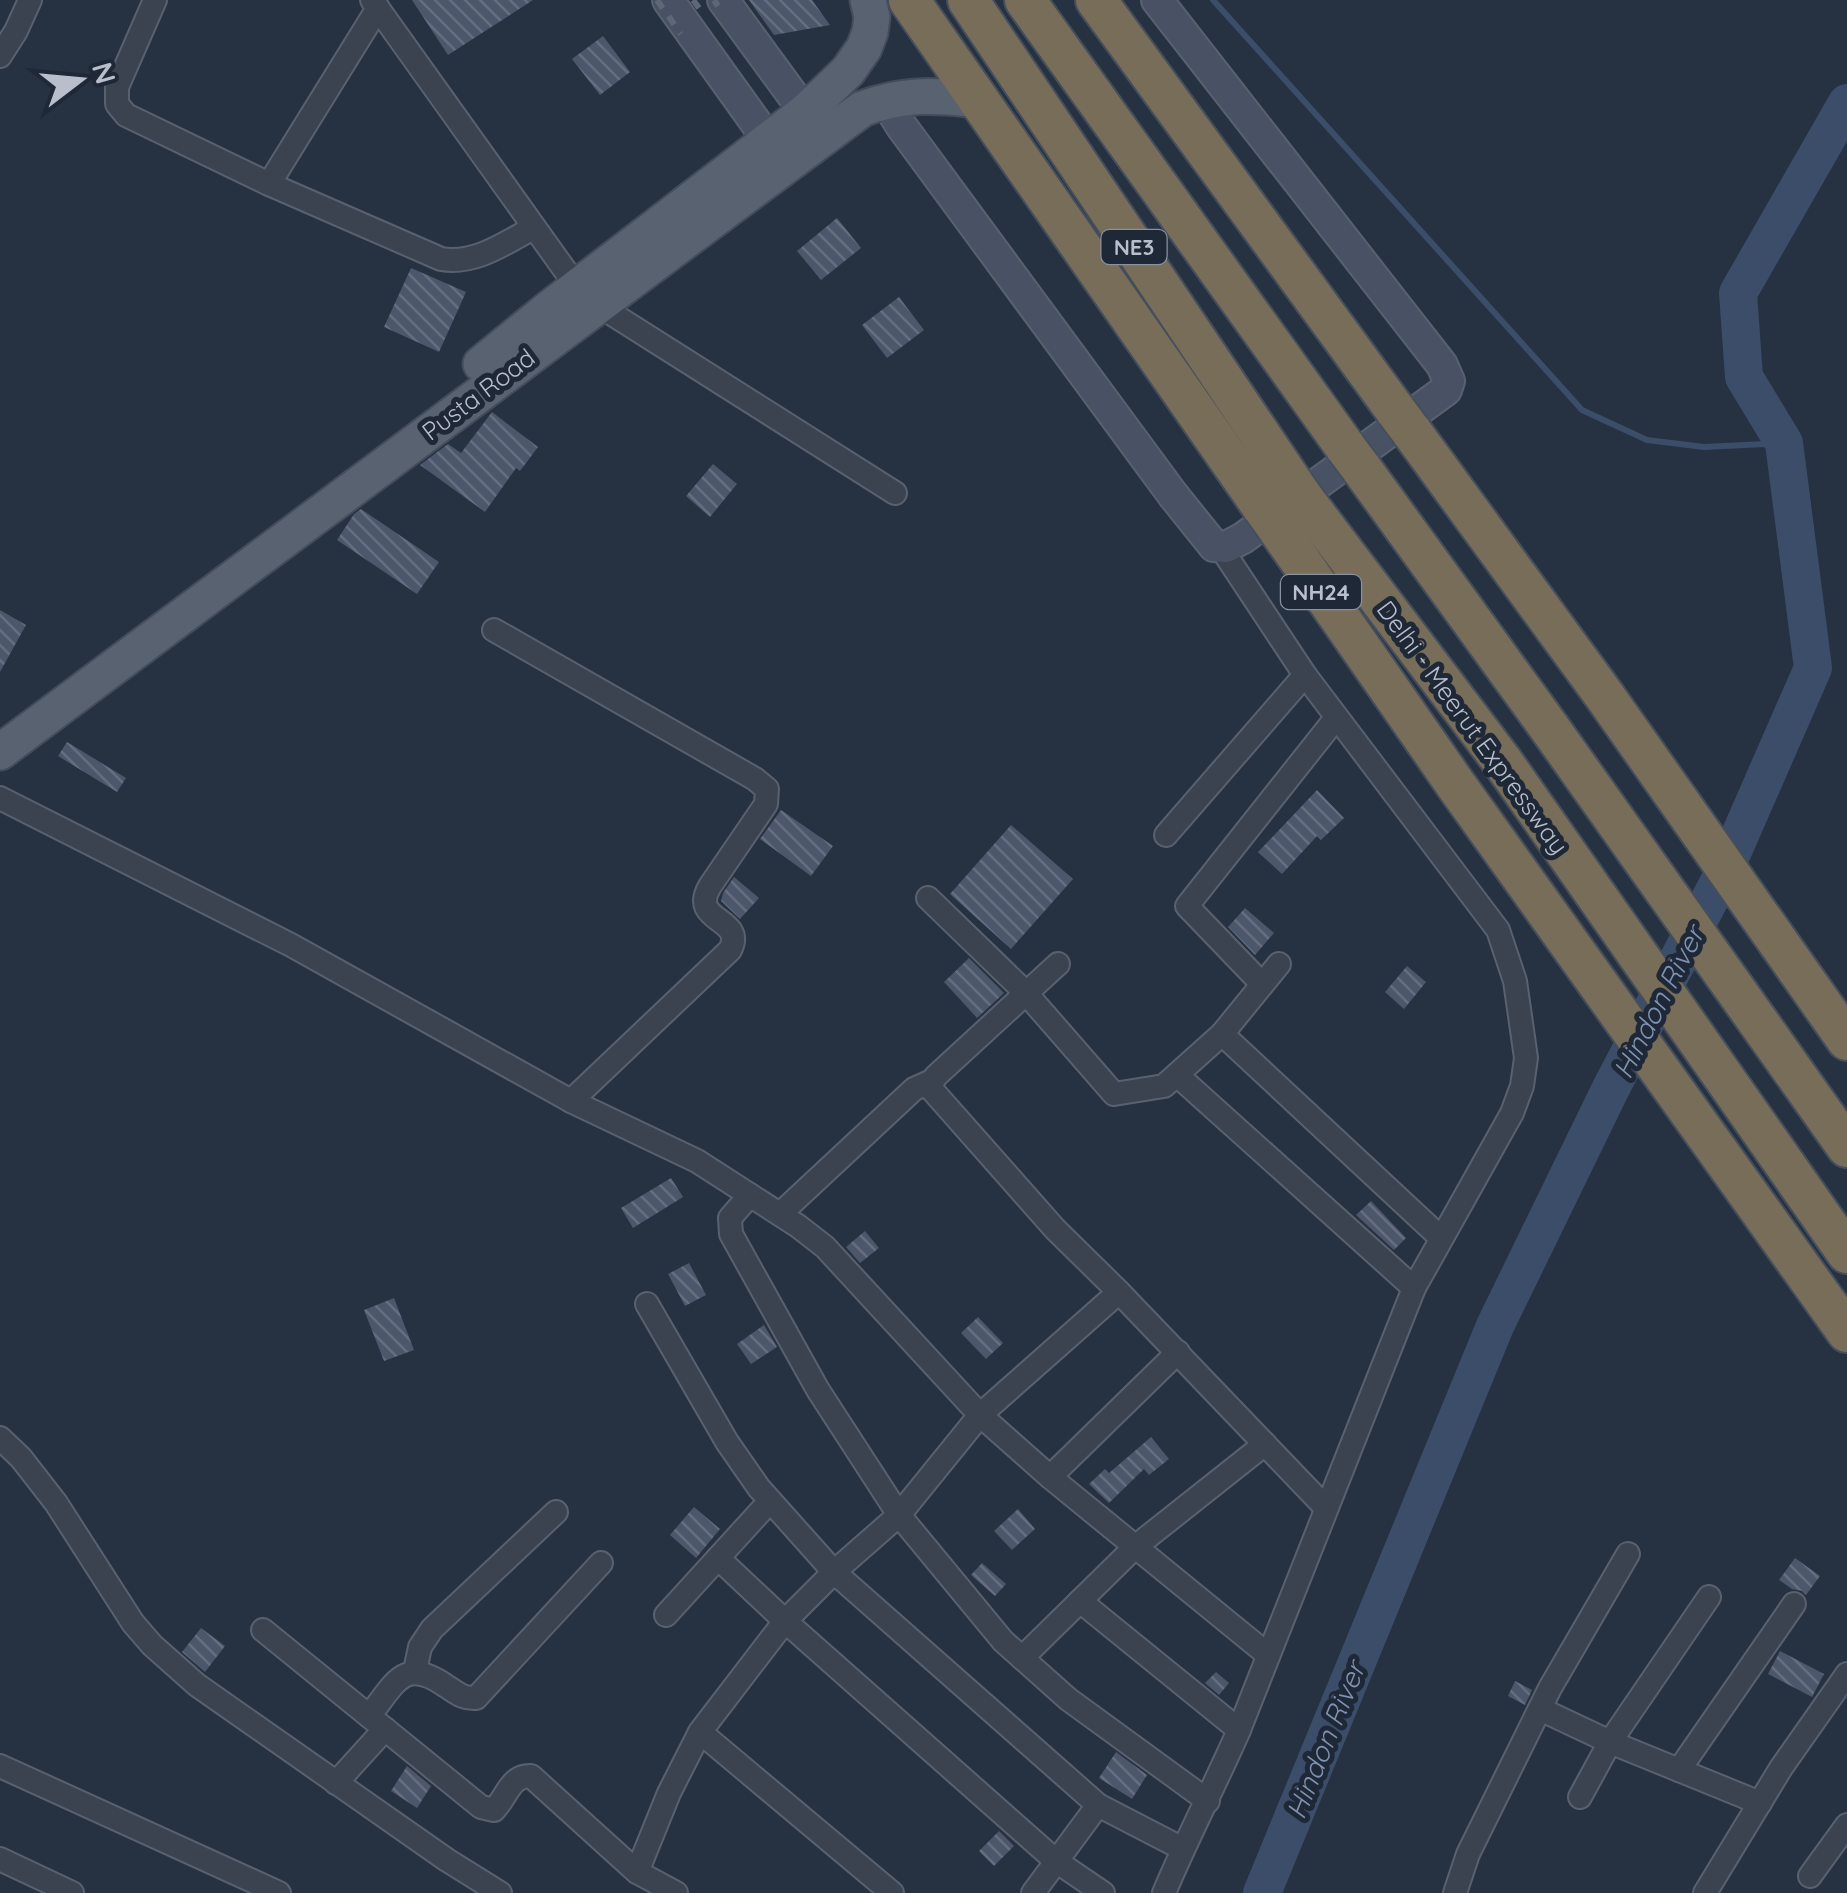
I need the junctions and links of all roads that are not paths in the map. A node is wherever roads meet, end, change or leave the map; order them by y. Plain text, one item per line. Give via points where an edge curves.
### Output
1 (30, 0) edge
2 (155, 0) edge
3 (668, 0) edge
4 (723, 0) edge
5 (868, 0) edge
6 (909, 0) edge
7 (968, 0) edge
8 (1025, 0) edge
9 (1096, 0) edge
10 (1157, 0) edge
11 (375, 4) edge
12 (0, 56) edge
13 (885, 100) junction
14 (979, 100) junction
15 (805, 112) junction
16 (769, 142) junction
17 (269, 184) junction
18 (533, 228) junction
19 (588, 296) junction
20 (895, 493) dead end
21 (1286, 507) junction
22 (1221, 548) junction
23 (494, 630) dead end
24 (1306, 676) junction
25 (1336, 718) junction
26 (0, 725) edge
27 (0, 752) edge
28 (0, 798) edge
29 (1166, 834) dead end
30 (928, 898) dead end
31 (1058, 964) dead end
32 (1279, 964) dead end
33 (1262, 984) junction
34 (1025, 992) junction
35 (1222, 1034) junction
36 (1847, 1040) edge
37 (1176, 1075) junction
38 (932, 1081) junction
39 (571, 1102) junction
40 (1847, 1147) edge
41 (750, 1194) junction
42 (780, 1214) junction
43 (1441, 1238) junction
44 (1847, 1252) edge
45 (1414, 1288) junction
46 (1119, 1292) junction
47 (647, 1304) dead end
48 (1847, 1332) edge
49 (1178, 1352) junction
50 (980, 1414) junction
51 (0, 1438) edge
52 (1265, 1444) junction
53 (1050, 1476) junction
54 (770, 1501) junction
55 (1326, 1508) junction
56 (556, 1512) dead end
57 (900, 1515) junction
58 (1135, 1547) junction
59 (1628, 1554) dead end
60 (718, 1558) junction
61 (601, 1563) dead end
62 (834, 1572) junction
63 (1709, 1597) dead end
64 (1080, 1601) junction
65 (1794, 1604) dead end
66 (666, 1615) dead end
67 (785, 1621) junction
68 (263, 1630) dead end
69 (1268, 1655) junction
70 (1022, 1658) junction
71 (415, 1671) junction
72 (1847, 1674) edge
73 (1540, 1710) junction
74 (377, 1723) junction
75 (1239, 1730) junction
76 (700, 1732) junction
77 (1610, 1742) junction
78 (0, 1766) edge
79 (1679, 1770) junction
80 (336, 1783) junction
81 (1580, 1797) dead end
82 (1208, 1801) junction
83 (1760, 1803) junction
84 (1098, 1805) junction
85 (1847, 1825) edge
86 (1182, 1849) junction
87 (0, 1859) edge
88 (1056, 1862) junction
89 (637, 1872) junction
90 (1810, 1876) dead end
91 (72, 1893) edge
92 (279, 1893) edge
93 (500, 1893) edge
94 (676, 1893) edge
95 (892, 1893) edge
96 (1033, 1893) edge
97 (1103, 1893) edge
98 (1164, 1893) edge
99 (1455, 1893) edge
100 (1705, 1893) edge

1 - 12 street
2 - 17 street via 117,87 119,108
3 - 16 street
4 - 15 street
5 - 15 main road, Pusta Road via 872,17 864,48
6 - 14 highway, NH24
7 - 21 highway, Delhi - Meerut Expressway / NE3
8 - 40 highway, NE3
9 - 36 highway
10 - 22 street via 1450,382
11 - 17 street
11 - 18 street
13 - 14 main road, Pusta Road via 932,94
13 - 19 main road, Pusta Road via 862,109
13 - 22 street via 1173,496
14 - 21 highway, NH24
15 - 16 main road, Pusta Road
16 - 19 main road, Pusta Road
17 - 18 street via 441,260 468,260
18 - 19 street
19 - 20 street
19 - 26 main road, Pusta Road
19 - 27 main road, Pusta Road
21 - 44 highway, Delhi - Meerut Expressway / NE3 via 1502,761
21 - 48 highway, NH24 via 1366,654
22 - 24 street
23 - 39 street via 766,789 766,804 704,899 734,934 730,950
24 - 25 street
24 - 29 street
25 - 33 street via 1187,906
25 - 43 street via 1498,930 1515,981 1526,1058 1522,1086
28 - 39 street via 290,944
30 - 34 street
31 - 34 street
32 - 33 street
33 - 35 street
34 - 37 street via 1114,1094 1164,1086
34 - 38 street
35 - 37 street
35 - 43 street
37 - 45 street
38 - 42 street via 914,1090
38 - 46 street via 938,1097 1044,1217
39 - 41 street via 697,1161
41 - 42 street
41 - 57 street via 730,1218 731,1234 818,1390
42 - 50 street via 826,1247
43 - 45 street
45 - 55 street
46 - 49 street
46 - 50 street
47 - 54 street via 727,1442
49 - 52 street
49 - 53 street
50 - 53 street
50 - 57 street
51 - 80 street via 56,1504 152,1646 197,1686
52 - 55 street
52 - 58 street
53 - 58 street
54 - 60 street
54 - 62 street
55 - 69 street
56 - 71 street via 432,1629
57 - 62 street
57 - 70 street
58 - 64 street
58 - 69 street
59 - 73 street
60 - 66 street
60 - 67 street
61 - 71 street via 476,1698
62 - 67 street
62 - 84 street
63 - 77 street
64 - 70 street
64 - 75 street
65 - 79 street
67 - 76 street
67 - 88 street
68 - 74 street
69 - 75 street
70 - 82 street via 1068,1700
71 - 74 street via 395,1685
72 - 83 street
73 - 77 street
73 - 99 street
74 - 80 street
74 - 89 street via 485,1810 498,1807 517,1778 532,1776
75 - 82 street
76 - 89 street
76 - 95 street
77 - 79 street
77 - 81 street
78 - 92 street
79 - 83 street
80 - 93 street
82 - 86 street
83 - 100 street
84 - 86 street
84 - 88 street
85 - 90 street
86 - 98 street
87 - 91 street
88 - 96 street
88 - 97 street
89 - 94 street

